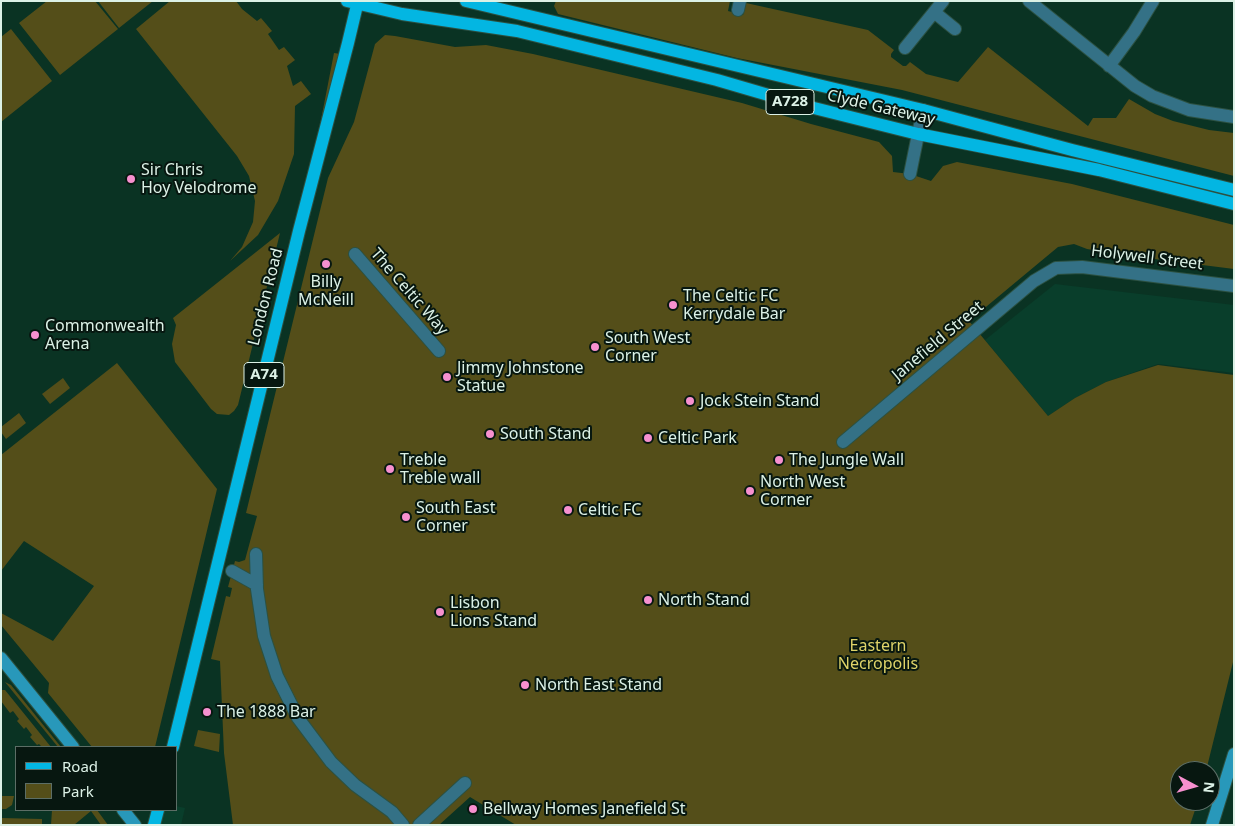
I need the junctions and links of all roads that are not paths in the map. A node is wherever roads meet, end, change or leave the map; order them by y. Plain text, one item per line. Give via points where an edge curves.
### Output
1 (466, 1) edge
2 (943, 1) edge
3 (1029, 1) edge
4 (1152, 1) edge
5 (354, 2) edge
6 (934, 12) junction
7 (955, 29) dead end
8 (905, 48) dead end
9 (1109, 66) junction
10 (923, 110) junction
11 (1234, 117) edge
12 (918, 134) junction
13 (910, 174) dead end
14 (1234, 190) edge
15 (1234, 204) edge
16 (355, 254) dead end
17 (1056, 268) joint
18 (1234, 286) edge
19 (439, 351) dead end
20 (842, 442) dead end
21 (256, 554) dead end
22 (232, 571) dead end
23 (256, 585) junction
24 (4, 666) edge
25 (72, 746) edge
26 (173, 746) edge
27 (1234, 754) edge
28 (465, 783) dead end
29 (124, 811) edge
30 (158, 811) edge
31 (135, 825) edge
32 (154, 825) edge
33 (403, 825) edge
34 (419, 825) edge
35 (1212, 825) edge

1 - 10 main road, Clyde Gateway / A728
2 - 6 street
3 - 9 street
4 - 9 street
5 - 12 main road, Clyde Gateway / A728 via 449,22 517,31
5 - 26 main road, London Road / A74 via 348,44 297,238
6 - 7 street
6 - 8 street
9 - 11 street via 1135,86 1167,102 1189,110
10 - 12 street
10 - 14 main road, Clyde Gateway / A728
12 - 13 street
12 - 15 main road, Clyde Gateway / A728 via 1099,170
16 - 19 street, The Celtic Way
17 - 18 street, Holywell Street via 1082,266
17 - 20 street, Janefield Street via 1034,281
21 - 23 street
22 - 23 street
23 - 33 street via 267,648 298,718 331,762 356,786 392,812
24 - 25 street
27 - 35 street
28 - 34 street
29 - 31 street
30 - 32 main road

